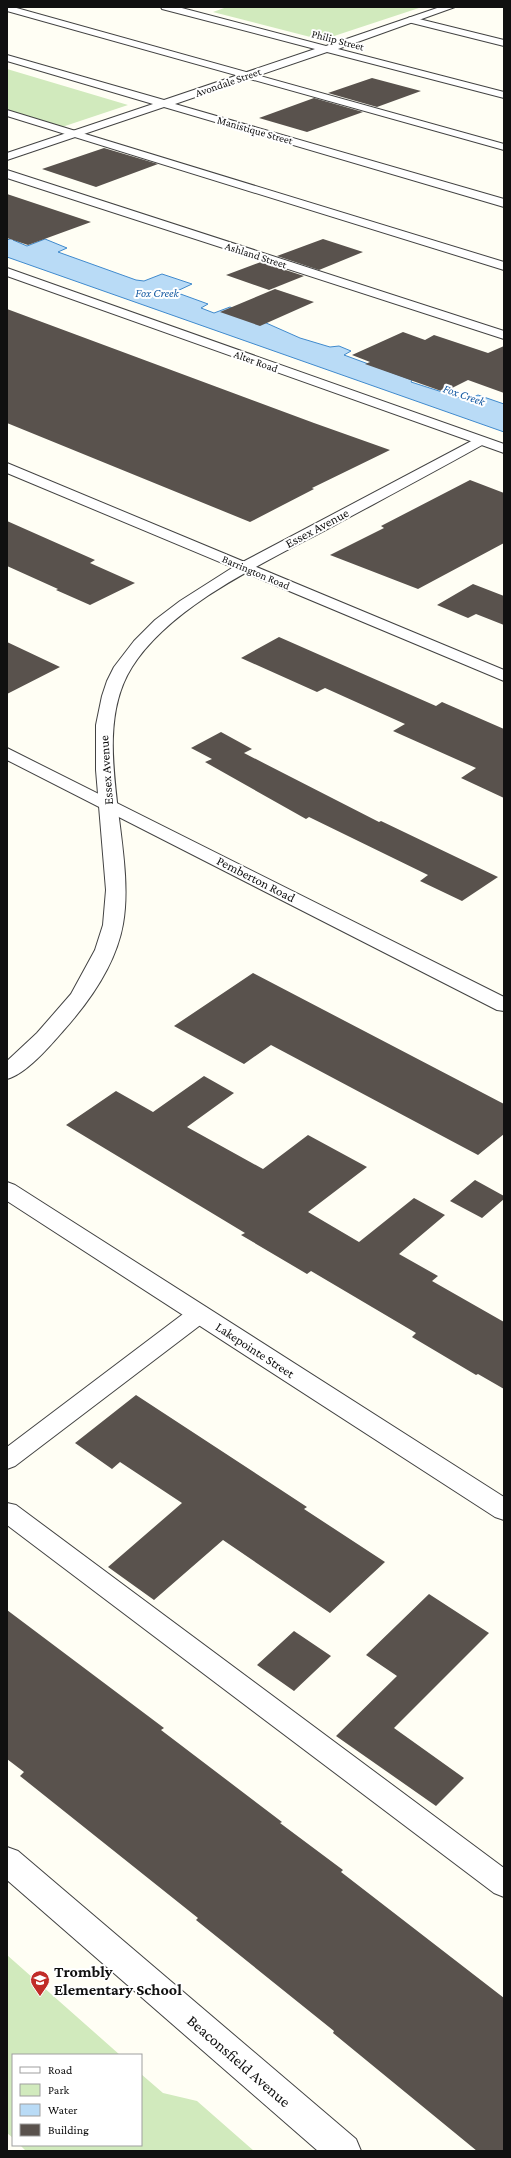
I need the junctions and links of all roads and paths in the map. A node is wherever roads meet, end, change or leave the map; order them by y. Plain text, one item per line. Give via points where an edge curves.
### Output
1 (166, 7) edge
2 (450, 7) edge
3 (7, 8) edge
4 (411, 20) junction
5 (504, 43) edge
6 (326, 49) junction
7 (7, 58) edge
8 (246, 76) junction
9 (504, 95) edge
10 (164, 104) junction
11 (7, 113) edge
12 (75, 134) junction
13 (504, 147) edge
14 (7, 157) edge
15 (7, 174) edge
16 (504, 202) edge
17 (504, 266) edge
18 (7, 272) edge
19 (504, 335) edge
20 (479, 441) junction
21 (504, 450) edge
22 (7, 468) edge
23 (246, 568) junction
24 (504, 676) edge
25 (7, 753) edge
26 (109, 805) junction
27 (504, 1005) edge
28 (7, 1072) edge
29 (7, 1190) edge
30 (199, 1314) junction
31 (7, 1460) edge
32 (504, 1510) edge
33 (7, 1512) edge
34 (7, 1861) edge
35 (504, 1884) edge
36 (344, 2151) edge

1 - 6 street, Philip Street
2 - 4 street, Avondale Street
3 - 8 lane
4 - 5 lane
4 - 6 street, Avondale Street
6 - 8 street, Avondale Street
6 - 9 street, Philip Street
7 - 10 street, Manistique Street
8 - 10 street, Avondale Street
8 - 13 lane
10 - 12 street, Avondale Street
10 - 16 street, Manistique Street
11 - 12 lane
12 - 14 street, Avondale Street
12 - 17 lane
15 - 19 street, Ashland Street
18 - 20 street, Alter Road
20 - 21 street, Alter Road
20 - 23 street, Essex Avenue
22 - 23 street, Barrington Road
23 - 24 street, Barrington Road
23 - 26 street, Essex Avenue via 202,593 170,616 143,641 123,667 109,697 104,722 103,748
25 - 26 street, Pemberton Road
26 - 27 street, Pemberton Road
26 - 28 street, Essex Avenue via 117,901 110,939 97,971 71,1009 29,1055
29 - 30 street, Lakepointe Street
30 - 31 lane
30 - 32 street, Lakepointe Street
33 - 35 lane
34 - 36 street, Beaconsfield Avenue

